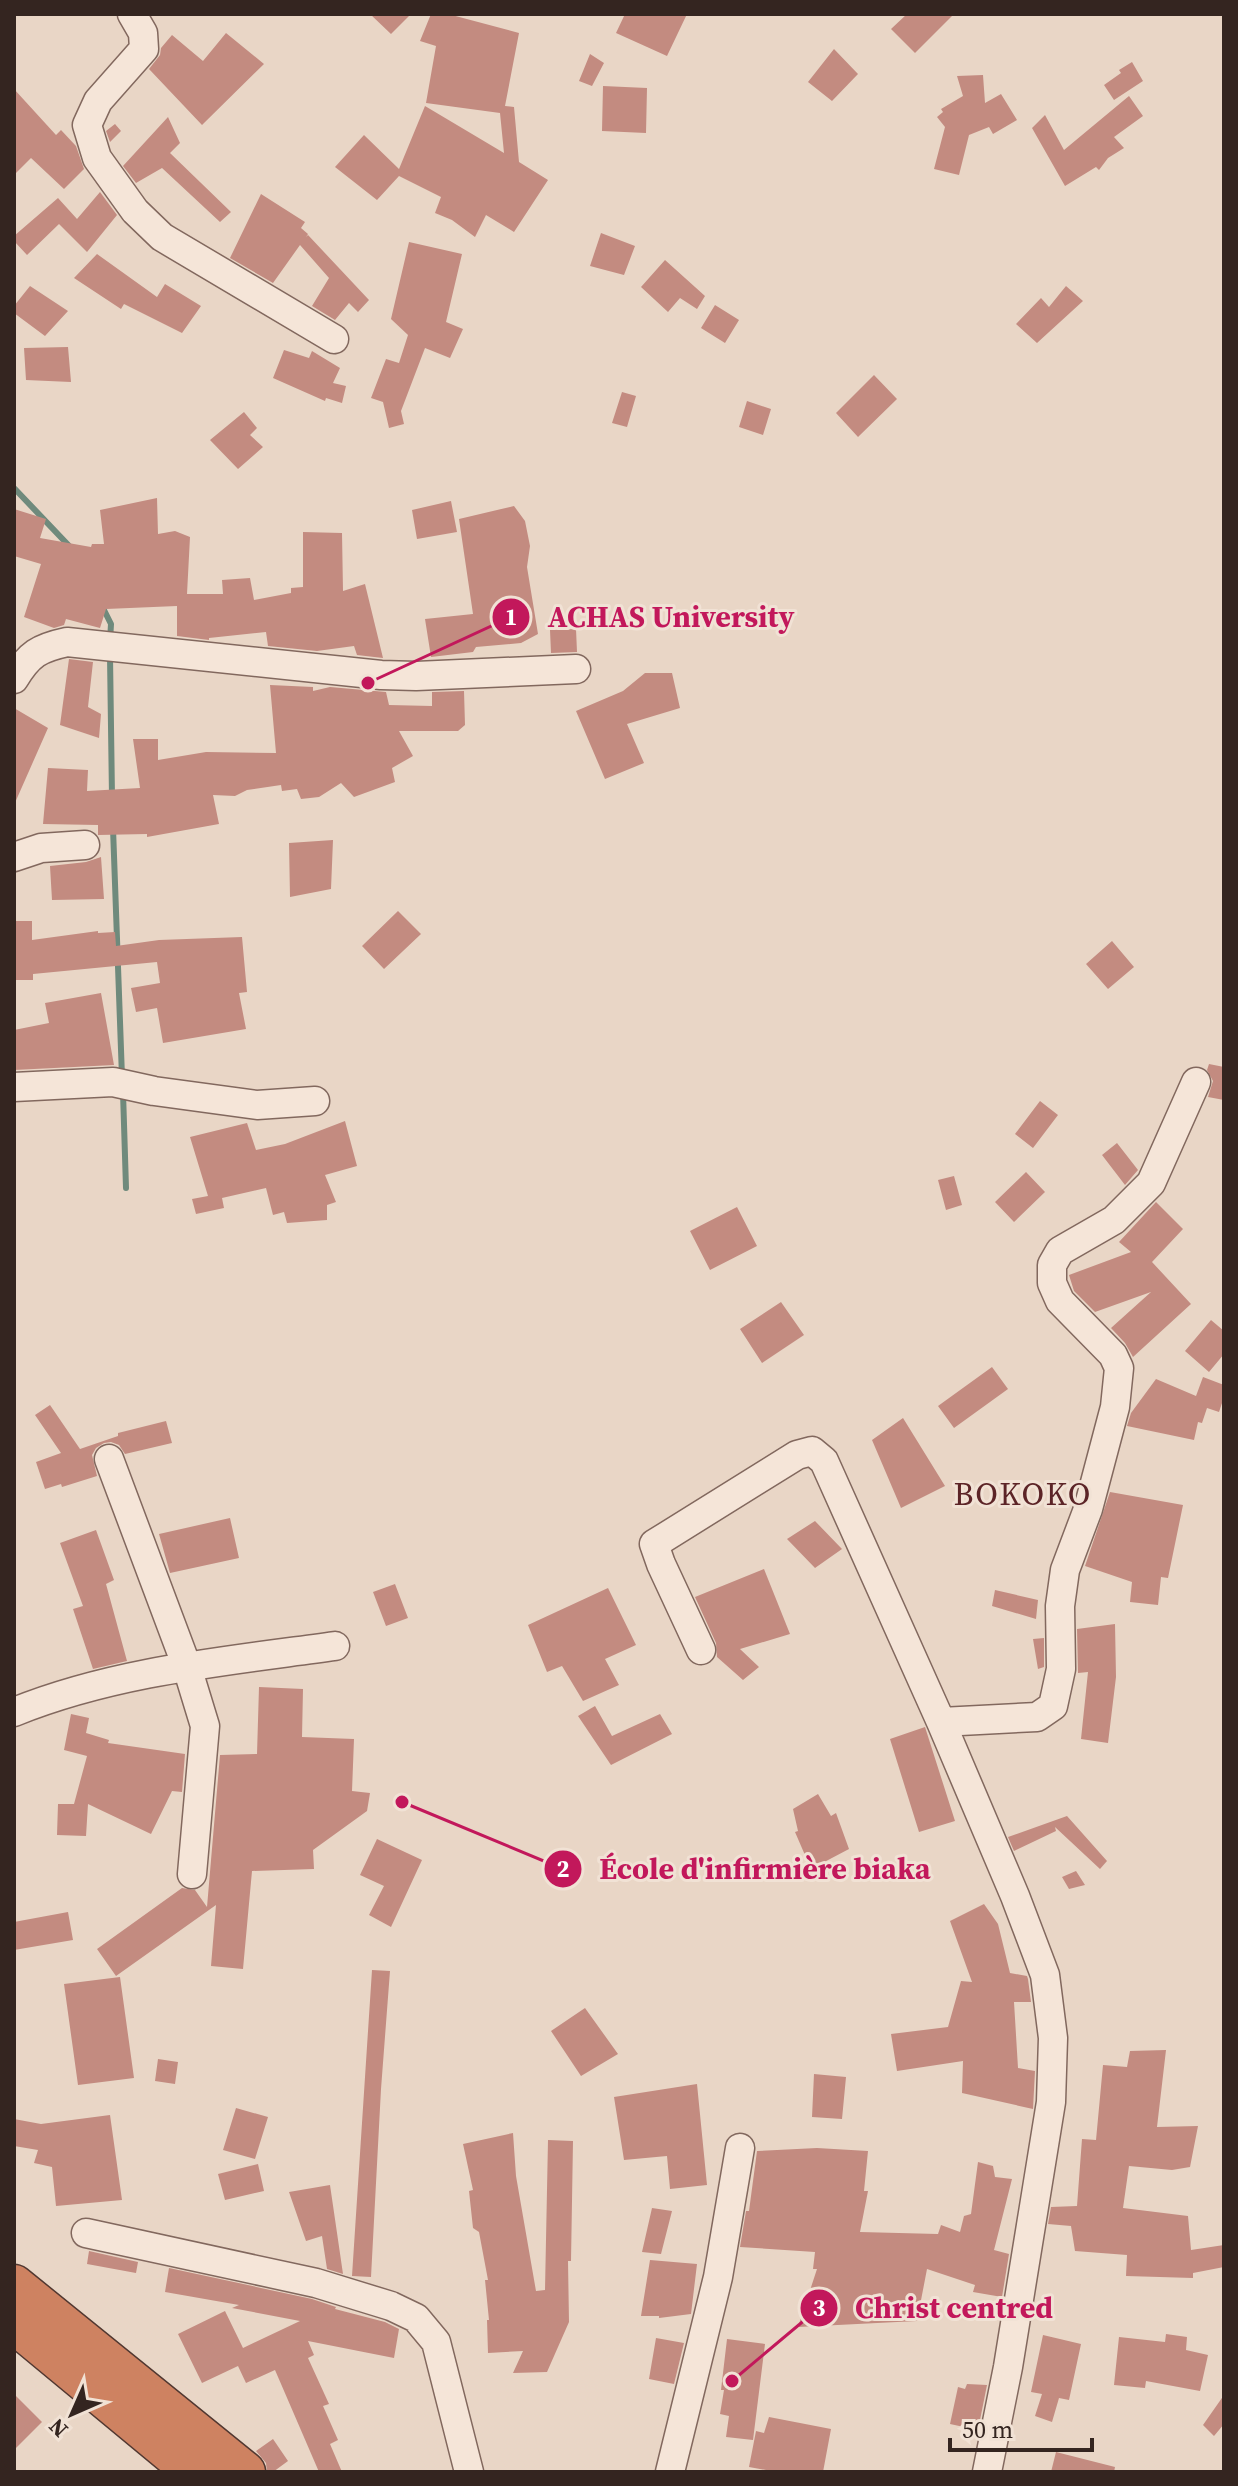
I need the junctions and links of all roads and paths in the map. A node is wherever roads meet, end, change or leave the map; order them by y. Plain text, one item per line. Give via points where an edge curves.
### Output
1 (132, 14) edge
2 (334, 339) dead end
3 (576, 669) dead end
4 (14, 679) edge
5 (85, 845) dead end
6 (14, 857) edge
7 (1196, 1082) dead end
8 (14, 1087) edge
9 (315, 1101) dead end
10 (109, 1459) dead end
11 (335, 1646) dead end
12 (701, 1650) dead end
13 (187, 1667) junction
14 (14, 1712) edge
15 (941, 1722) junction
16 (192, 1874) dead end
17 (740, 2148) dead end
18 (86, 2233) dead end
19 (14, 2285) edge
20 (14, 2323) edge
21 (194, 2472) edge
22 (245, 2472) edge
23 (469, 2472) edge
24 (670, 2472) edge
25 (987, 2472) edge

1 - 2 street via 143,33 144,49 98,101 87,125 97,158 135,211 162,237
3 - 4 street via 381,675 67,642 44,647 24,662
5 - 6 street via 41,848
7 - 15 street via 1151,1183 1114,1220 1060,1251 1052,1265 1060,1301 1113,1355 1119,1368 1088,1509 1065,1570 1061,1669 1053,1706 1037,1717
8 - 9 street via 113,1082 257,1105
10 - 13 street
11 - 13 street
12 - 15 street via 654,1544 797,1455 812,1451 824,1461
13 - 14 street via 58,1695
13 - 16 street via 205,1726
15 - 25 street via 1045,1975 1053,2038 1051,2102
17 - 24 street via 718,2277
18 - 23 street via 316,2283 416,2318 436,2342
19 - 22 highway
20 - 21 highway

